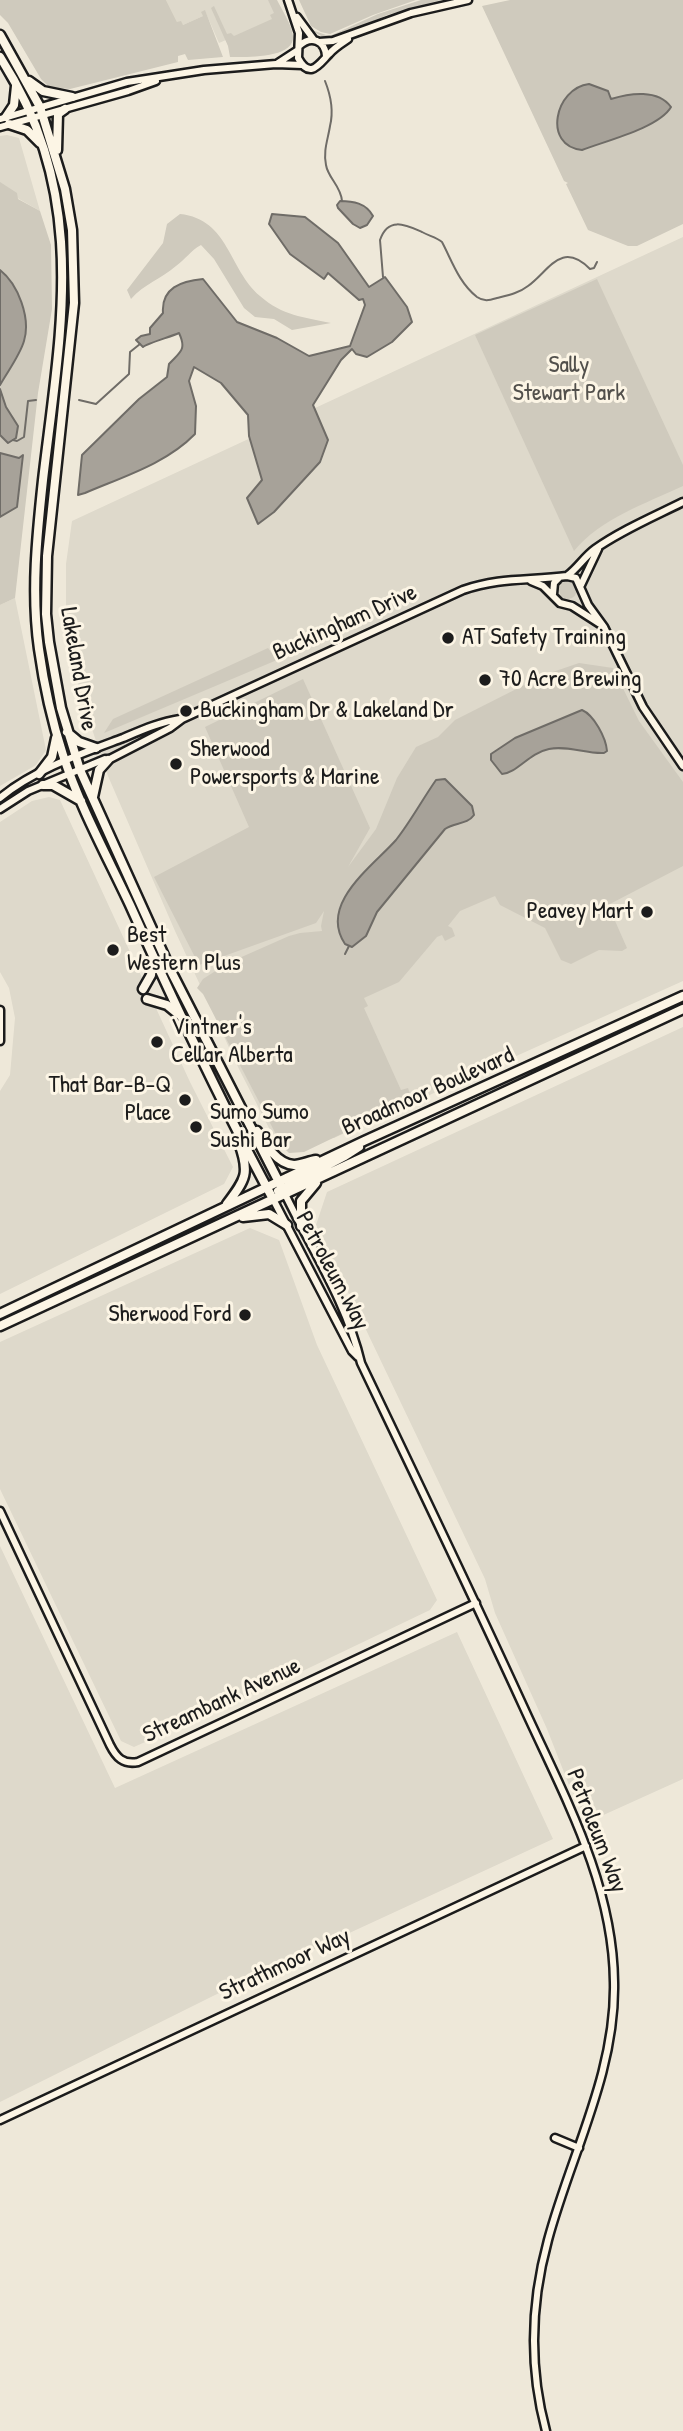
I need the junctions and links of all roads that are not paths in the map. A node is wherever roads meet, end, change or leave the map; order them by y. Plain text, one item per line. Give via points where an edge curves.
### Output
1 (288, 0) edge
2 (468, 0) edge
3 (294, 13) junction
4 (0, 35) edge
5 (352, 36) junction
6 (317, 41) junction
7 (299, 48) junction
8 (326, 56) junction
9 (0, 57) edge
10 (276, 64) junction
11 (302, 65) junction
12 (167, 76) junction
13 (26, 78) junction
14 (17, 83) junction
15 (72, 97) junction
16 (65, 109) junction
17 (41, 111) junction
18 (31, 114) junction
19 (4, 122) edge
20 (42, 145) junction
21 (57, 157) junction
22 (683, 502) edge
23 (599, 547) junction
24 (563, 576) junction
25 (527, 579) junction
26 (581, 588) junction
27 (553, 594) junction
28 (572, 606) junction
29 (604, 627) junction
30 (182, 719) junction
31 (67, 732) junction
32 (57, 735) junction
33 (96, 748) junction
34 (75, 758) junction
35 (108, 760) junction
36 (66, 762) junction
37 (683, 766) edge
38 (80, 770) junction
39 (71, 773) junction
40 (39, 774) junction
41 (43, 785) junction
42 (0, 797) edge
43 (93, 797) junction
44 (82, 801) junction
45 (0, 809) edge
46 (153, 956) junction
47 (143, 989) dead end
48 (683, 996) edge
49 (147, 999) dead end
50 (683, 1009) edge
51 (0, 1010) edge
52 (179, 1015) junction
53 (0, 1041) edge
54 (226, 1081) junction
55 (227, 1111) junction
56 (364, 1141) junction
57 (326, 1159) junction
58 (325, 1175) junction
59 (267, 1188) junction
60 (282, 1188) junction
61 (273, 1199) junction
62 (226, 1206) junction
63 (230, 1219) junction
64 (287, 1225) junction
65 (301, 1226) junction
66 (0, 1314) edge
67 (0, 1326) edge
68 (360, 1358) junction
69 (0, 1511) edge
70 (476, 1604) junction
71 (586, 1846) junction
72 (0, 2120) edge
73 (555, 2138) dead end
74 (579, 2148) junction
75 (546, 2431) edge

1 - 3 street
2 - 5 street via 411,13
3 - 6 street
3 - 7 street
4 - 13 main road, Lakeland Drive
5 - 6 street
5 - 8 street
6 - 7 street via 304,41
6 - 8 street
7 - 10 street
7 - 11 street
8 - 11 street via 317,68
9 - 14 main road, Lakeland Drive
10 - 11 street
10 - 12 street
12 - 15 street
12 - 16 street
13 - 15 main road via 43,91
13 - 17 main road, Lakeland Drive
14 - 18 main road, Lakeland Drive
14 - 19 main road via 14,105
15 - 17 street
16 - 17 street
16 - 21 main road via 58,114
17 - 18 street
17 - 21 main road, Lakeland Drive
18 - 19 street
18 - 20 main road, Lakeland Drive
19 - 20 main road via 27,130
20 - 32 main road, Lakeland Drive via 55,193 64,262 36,552 35,613
21 - 31 main road, Lakeland Drive via 69,209 75,291 50,514 46,614
22 - 23 street
23 - 24 street
23 - 26 street
24 - 25 street, Buckingham Drive
24 - 26 street via 576,578
24 - 27 street via 554,583
25 - 27 street
25 - 30 street, Buckingham Drive via 488,582 463,590
26 - 28 street via 581,596
26 - 29 street
27 - 28 street via 560,603
28 - 29 street
29 - 37 street via 643,707
30 - 33 street, Buckingham Drive
30 - 35 street, Buckingham Drive
31 - 33 main road
31 - 34 main road, Lakeland Drive
32 - 36 main road, Lakeland Drive
32 - 40 main road via 52,757
33 - 34 street, Buckingham Drive
34 - 36 street, Buckingham Drive
34 - 38 main road, Lakeland Drive
35 - 38 street, Buckingham Drive
35 - 43 main road via 99,770
36 - 39 main road, Lakeland Drive
36 - 40 street, Buckingham Drive
38 - 39 street, Buckingham Drive
38 - 43 main road, Lakeland Drive
39 - 41 street, Buckingham Drive
39 - 44 main road, Lakeland Drive
40 - 42 street, Buckingham Drive
41 - 44 main road via 53,785
41 - 45 street, Buckingham Drive
43 - 54 main road, Lakeland Drive via 173,977
44 - 46 main road, Lakeland Drive
46 - 47 main road via 151,975
46 - 52 main road, Lakeland Drive
48 - 56 main road, Broadmoor Boulevard
49 - 52 main road via 167,1005
50 - 58 main road, Broadmoor Boulevard
51 - 53 street
52 - 55 main road, Lakeland Drive
54 - 57 main road via 280,1160 291,1165
54 - 60 main road, Lakeland Drive
55 - 59 main road, Lakeland Drive
55 - 62 main road via 246,1168 244,1183
56 - 57 main road, Broadmoor Boulevard
56 - 60 main road via 354,1151
57 - 60 main road, Broadmoor Boulevard
58 - 60 main road, Broadmoor Boulevard
58 - 65 main road via 302,1196
59 - 60 main road, Broadmoor Boulevard
59 - 61 main road, Lakeland Drive
59 - 62 main road, Broadmoor Boulevard
60 - 61 main road, Broadmoor Boulevard
60 - 65 street, Petroleum Way
61 - 63 main road, Broadmoor Boulevard
61 - 64 street, Petroleum Way
62 - 66 main road, Broadmoor Boulevard
63 - 64 main road via 269,1214
63 - 67 main road, Broadmoor Boulevard
64 - 68 street, Petroleum Way via 352,1351
65 - 68 street, Petroleum Way via 354,1334
68 - 70 street, Petroleum Way
69 - 70 street, Streambank Avenue via 110,1745 125,1763 138,1762
70 - 71 street, Petroleum Way
71 - 72 street, Strathmoor Way
71 - 74 street, Petroleum Way via 607,1915 615,1983 599,2087
73 - 74 street
74 - 75 street, Petroleum Way via 548,2239 537,2294 535,2370

